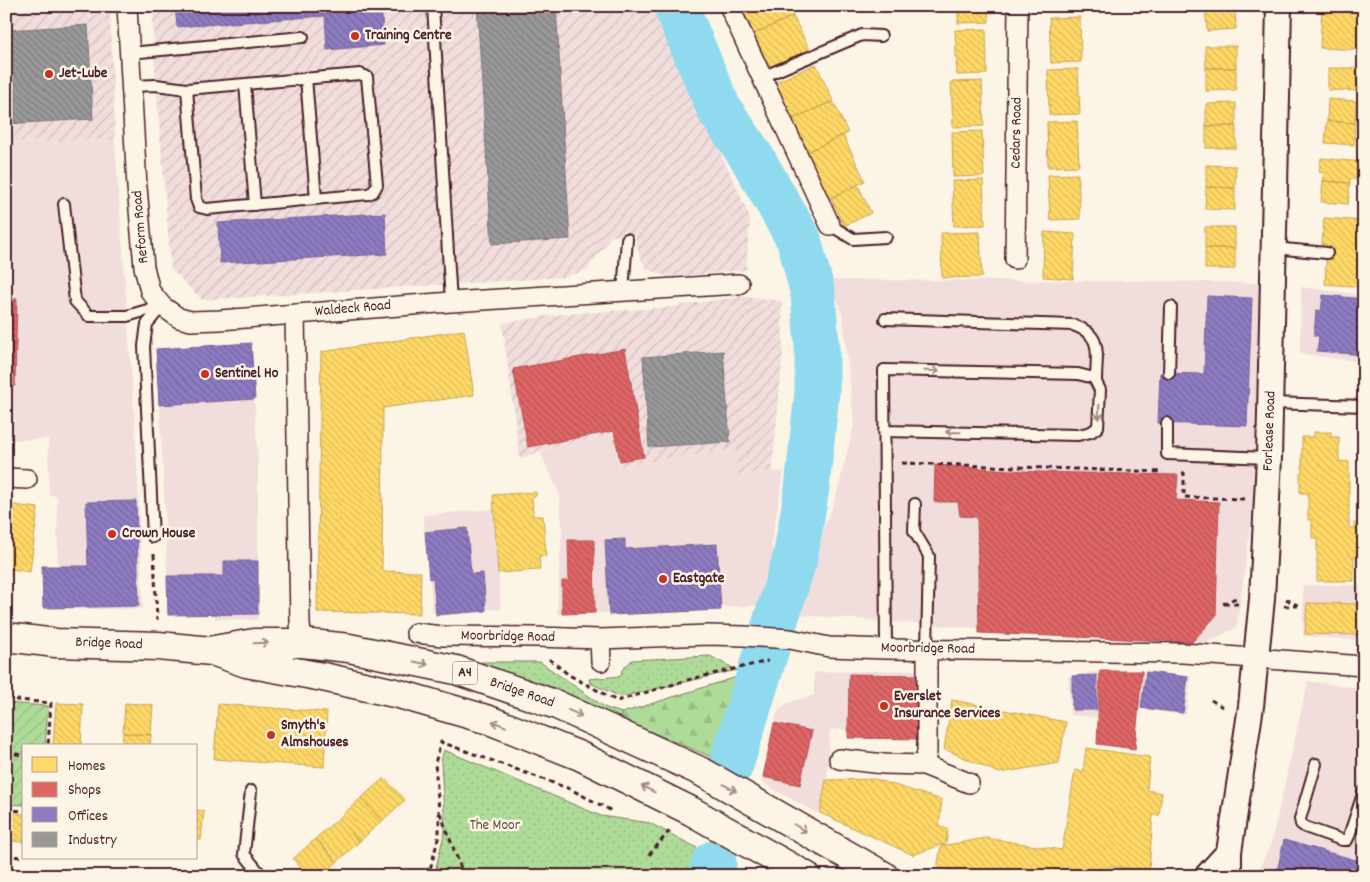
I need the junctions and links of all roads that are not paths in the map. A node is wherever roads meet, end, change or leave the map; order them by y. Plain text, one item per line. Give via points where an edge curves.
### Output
1 (127, 6) edge
2 (433, 6) edge
3 (729, 6) edge
4 (1018, 6) edge
5 (1279, 6) edge
6 (881, 36) dead end
7 (303, 37) dead end
8 (129, 53) junction
9 (762, 77) junction
10 (306, 78) junction
11 (245, 84) junction
12 (132, 86) junction
13 (187, 89) junction
14 (316, 199) junction
15 (64, 204) dead end
16 (255, 204) junction
17 (830, 225) joint
18 (886, 237) dead end
19 (628, 239) dead end
20 (1274, 248) junction
21 (1327, 253) dead end
22 (1015, 259) dead end
23 (739, 284) dead end
24 (623, 292) junction
25 (451, 302) junction
26 (162, 306) junction
27 (1171, 307) dead end
28 (295, 314) junction
29 (886, 319) dead end
30 (1169, 373) dead end
31 (1096, 381) junction
32 (1270, 403) junction
33 (1364, 406) edge
34 (1167, 423) dead end
35 (884, 431) junction
36 (1269, 458) junction
37 (6, 478) edge
38 (27, 478) dead end
39 (914, 504) dead end
40 (153, 537) road end
41 (416, 633) dead end
42 (6, 637) edge
43 (600, 639) junction
44 (302, 643) junction
45 (886, 649) junction
46 (927, 650) junction
47 (212, 651) junction
48 (1257, 658) junction
49 (601, 661) dead end
50 (1364, 666) edge
51 (460, 712) junction
52 (839, 759) dead end
53 (1316, 764) dead end
54 (924, 765) junction
55 (969, 783) dead end
56 (251, 791) dead end
57 (1364, 791) edge
58 (1229, 852) junction
59 (262, 876) edge
60 (806, 876) edge
61 (884, 876) edge
62 (1207, 876) edge
63 (1229, 876) edge

1 - 8 street, Reform Road
2 - 25 lane
3 - 9 street
4 - 22 street, Cedars Road
5 - 20 street, Forlease Road
6 - 9 lane via 862,35
7 - 8 lane
8 - 12 street, Reform Road
9 - 17 street
10 - 11 lane
10 - 14 lane
10 - 14 lane via 360,74 367,77 377,185 374,192 368,194
11 - 13 lane
11 - 16 lane
12 - 13 lane
12 - 26 street, Reform Road via 144,268 150,291
13 - 16 lane via 199,207
14 - 16 lane
15 - 26 lane via 75,301 89,316 128,316
17 - 18 lane via 853,239
19 - 24 lane
20 - 21 lane
20 - 32 street, Forlease Road
23 - 24 street, Waldeck Road
24 - 25 street, Waldeck Road
25 - 28 street, Waldeck Road
26 - 28 street, Reform Road via 179,318 191,321
26 - 40 lane via 147,324 144,346
27 - 30 lane
28 - 44 street, Waldeck Road
29 - 31 lane via 1073,325 1084,329 1096,343
31 -> 35 lane via 1100,390 1098,427 1092,432 1078,435
35 -> 31 lane via 884,370 1078,374
32 - 33 lane
32 - 36 street, Forlease Road
34 - 36 lane via 1167,454
35 - 45 lane
36 - 48 street, Forlease Road
37 - 38 street
39 - 46 lane via 914,531 929,556
41 - 43 street, Moorbridge Road
42 - 47 main road, Bridge Road / A4 via 56,643
43 - 45 street, Moorbridge Road via 744,636 829,647
43 - 49 street
47 -> 44 main road, Bridge Road / A4 via 254,643
44 - 51 main road, Bridge Road via 312,661 424,684 440,692
44 -> 61 main road, Bridge Road / A4 via 349,648 456,670 557,705 702,772
45 - 46 street, Moorbridge Road
46 - 48 street, Moorbridge Road via 1183,653
46 - 54 street via 927,752
47 - 51 main road, Bridge Road / A4 via 246,663 400,694
48 - 50 street, Moorbridge Road
48 - 58 street, Forlease Road
60 -> 51 main road, Bridge Road / A4 via 747,842 682,818 580,756
52 - 54 street
53 - 57 lane via 1300,819 1305,827 1347,840
54 - 55 street
56 - 59 lane via 244,854
58 - 62 street
58 - 63 street, Forlease Road

